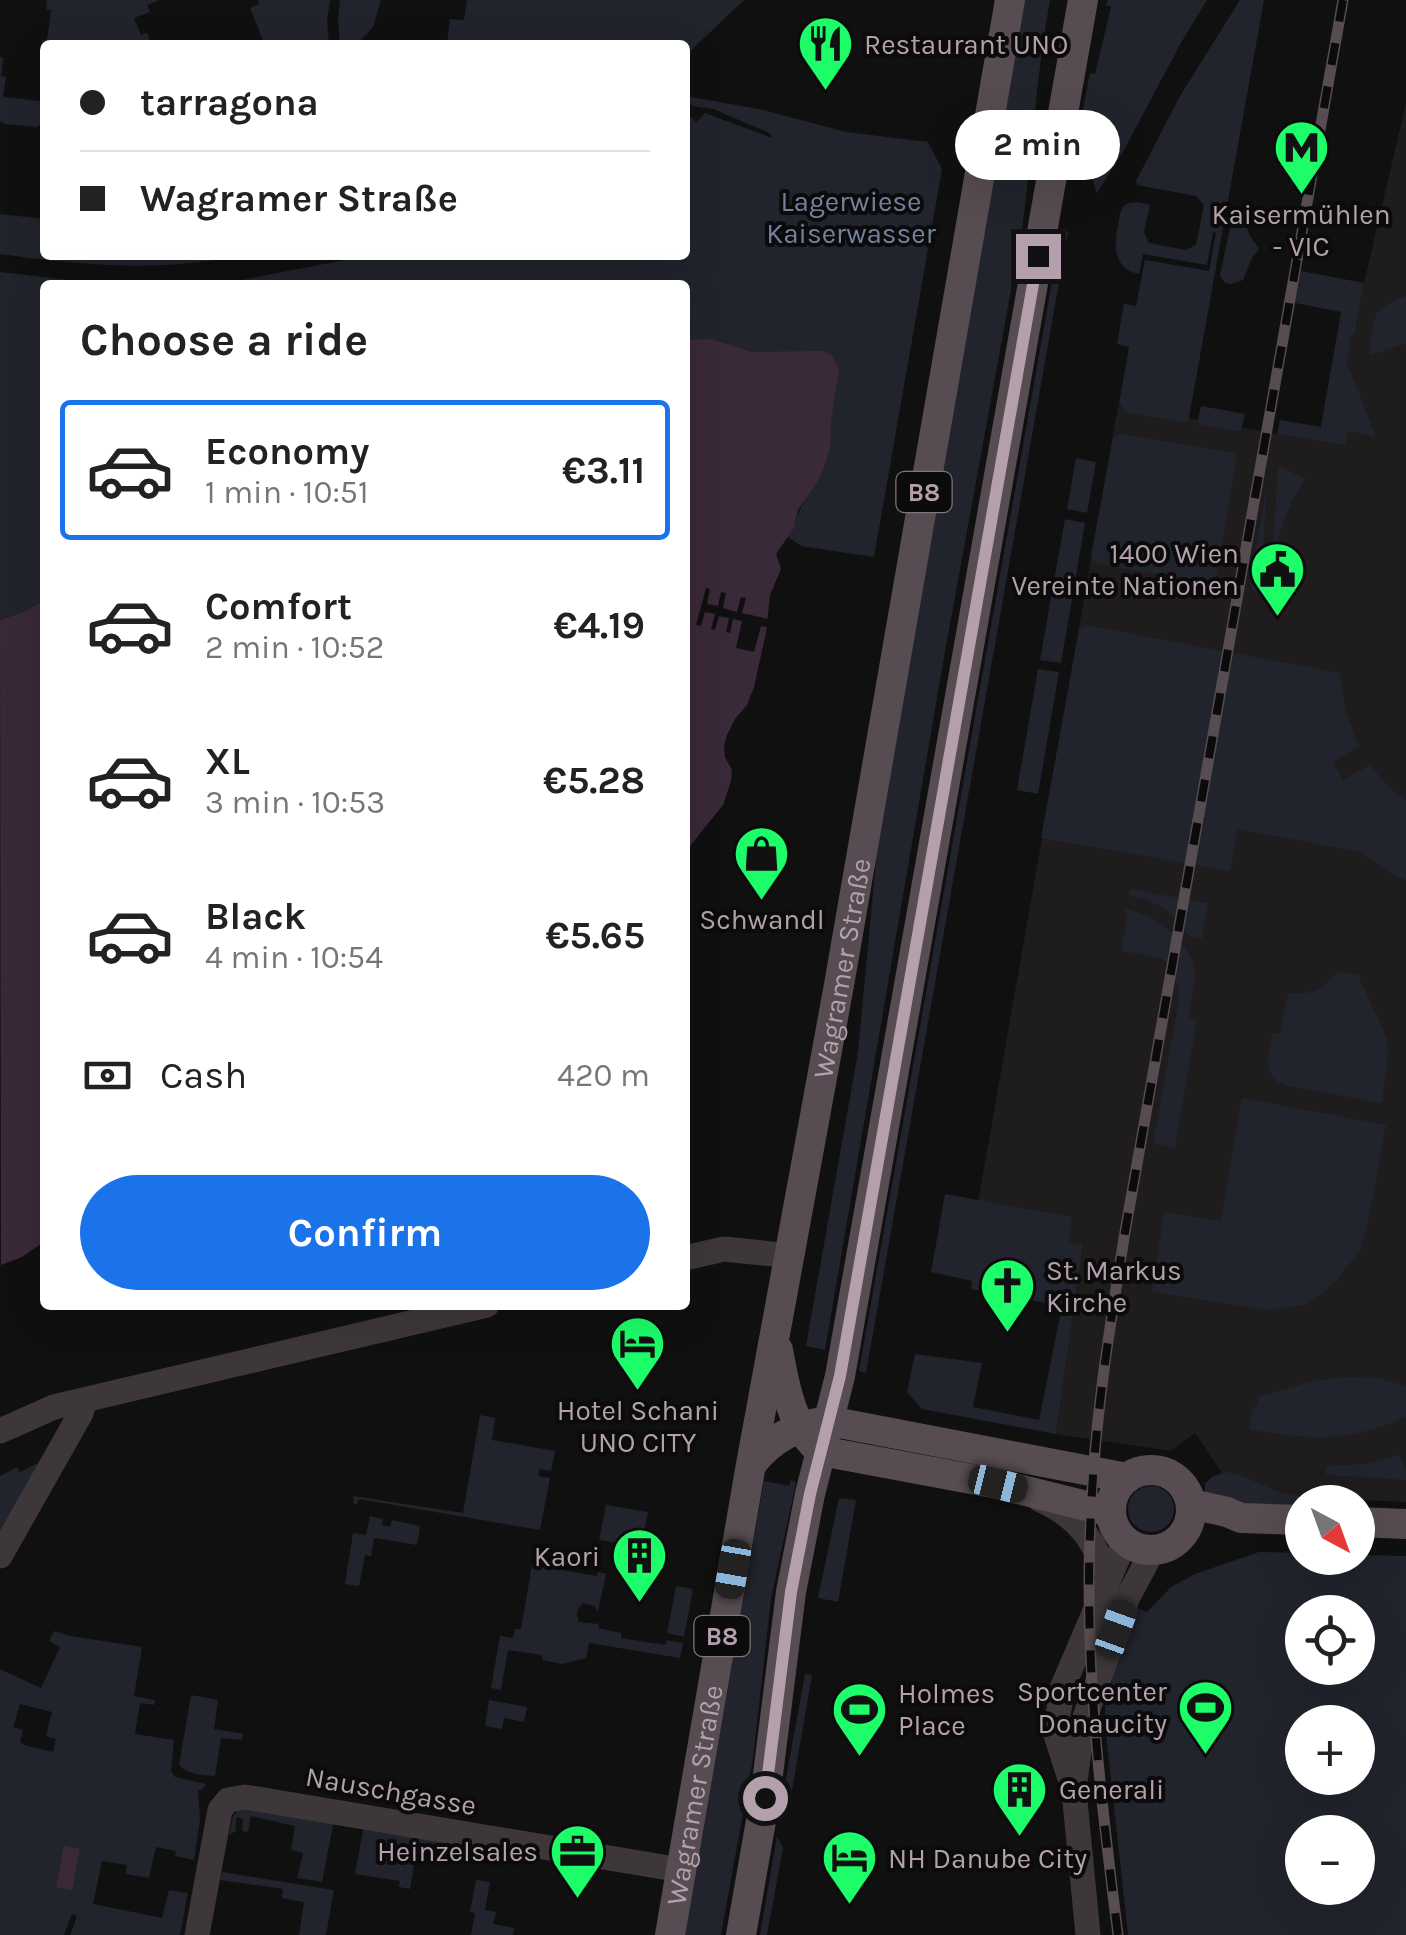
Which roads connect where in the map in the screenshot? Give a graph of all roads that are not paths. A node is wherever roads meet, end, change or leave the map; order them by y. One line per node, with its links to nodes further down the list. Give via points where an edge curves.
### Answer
1 (1010, 0): 3 (main road, Wagramer Straße / B8)
2 (1082, 0): 8 (main road, B8, via 843,1356)
3 (792, 1256): 4 (street, via 724,1248); 6 (main road, Wagramer Straße / B8)
4 (690, 1257)
5 (466, 1310): 7 (street)
6 (776, 1337): 8 (main road, via 788,1391); 11 (main road, Wagramer Straße / B8)
7 (86, 1400): 9 (street); 20 (street)
8 (814, 1424): 10 (main road, via 808,1441); 11 (main road, via 774,1440); 12 (main road, via 918,1436)
9 (0, 1431)
10 (821, 1451): 13 (main road); 26 (main road, B8, via 791,1592)
11 (751, 1465): 23 (main road, Wagramer Straße / B8)
12 (1127, 1478): 14 (main road); 15 (main road, via 1165,1472 1182,1483)
13 (998, 1484): 14 (main road); 21 (street, via 1057,1507 1096,1547)
14 (1111, 1512): 19 (main road, via 1113,1523)
15 (1189, 1517): 16 (main road, via 1227,1512); 19 (main road, via 1166,1548)
16 (1285, 1519)
17 (1375, 1523): 18 (main road)
18 (1406, 1524)
19 (1139, 1546): 21 (street); 22 (street, via 1128,1598 1082,1723)
20 (0, 1556)
21 (1109, 1579): 22 (street, via 1062,1686 1055,1732)
22 (1074, 1791): 27 (street)
23 (682, 1870): 24 (street, Nauschgasse, via 244,1797 220,1810); 25 (main road, Wagramer Straße / B8)
24 (197, 1935)
25 (670, 1935)
26 (740, 1935)
27 (1088, 1935)

